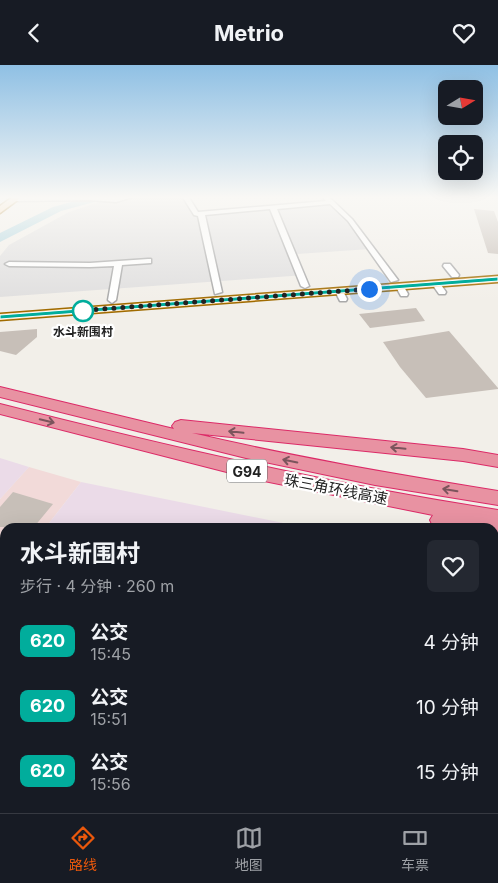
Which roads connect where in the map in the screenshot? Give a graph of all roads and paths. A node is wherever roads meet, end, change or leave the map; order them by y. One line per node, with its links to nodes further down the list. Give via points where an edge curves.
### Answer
1 (205, 231): 13 (street)
2 (282, 231): 11 (street)
3 (358, 231): 12 (street)
4 (148, 261): 6 (street)
5 (9, 264): 6 (street)
6 (118, 264): 14 (street)
7 (447, 266): 9 (street)
8 (498, 272): 9 (main road)
9 (455, 275): 12 (main road)
10 (498, 279): 12 (main road, via 439,288)
11 (305, 286): 12 (main road); 13 (main road)
12 (399, 287): 16 (main road, via 341,295)
13 (218, 292): 14 (main road)
14 (112, 300): 15 (main road)
15 (0, 309)
16 (0, 317)
17 (0, 392): 19 (highway, 珠三角环线高速 / G94)
18 (0, 409): 20 (highway, 珠三角环线高速 / G94, one-way to 20)
19 (94, 414): 21 (highway, one-way to 19); 22 (highway, 珠三角环线高速 / G94, one-way to 19, via 366,477 246,452)
20 (180, 455): 23 (highway, 珠三角环线高速 / G94, via 292,481); 24 (highway, via 300,490)
21 (498, 461)
22 (498, 498)
23 (498, 518)
24 (459, 523)

